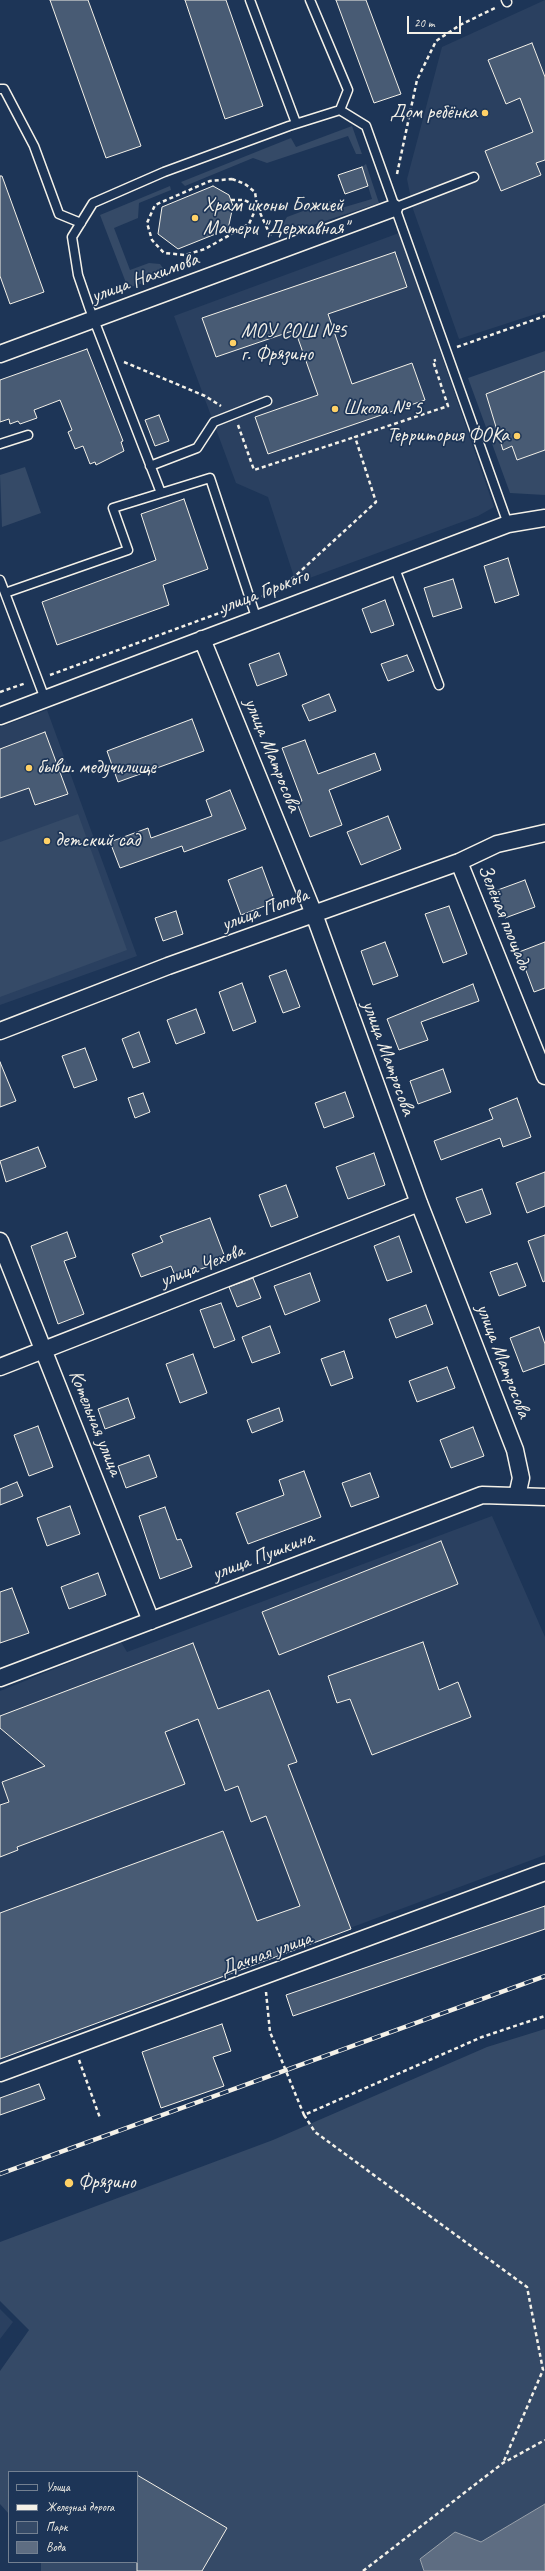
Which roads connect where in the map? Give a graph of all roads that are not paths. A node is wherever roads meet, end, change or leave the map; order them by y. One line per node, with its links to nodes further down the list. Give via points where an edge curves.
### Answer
1 (250, 0): 5 (lane)
2 (310, 0): 4 (lane, via 348,90)
3 (0, 89): 8 (lane, via 4,89 34,146 59,214)
4 (340, 110): 5 (lane); 7 (lane, via 366,126)
5 (296, 123): 8 (lane, via 164,172 93,203)
6 (474, 177): 7 (lane)
7 (394, 208): 9 (street, улица Нахимова); 17 (lane, via 444,354)
8 (81, 223): 9 (lane, via 72,237 78,275)
9 (93, 320): 10 (street, улица Нахимова); 14 (lane)
10 (0, 354)
11 (267, 401): 14 (lane, via 214,422 196,448)
12 (28, 435): 13 (lane)
13 (0, 444)
14 (150, 466): 15 (lane)
15 (160, 493): 20 (lane, via 113,508 128,550); 21 (lane, via 210,478)
16 (545, 518): 17 (street, улица Горького)
17 (508, 524): 18 (street, улица Горького)
18 (394, 566): 21 (street, улица Горького); 23 (lane)
19 (0, 580): 20 (lane)
20 (5, 593): 24 (lane)
21 (256, 617): 22 (street, улица Горького)
22 (202, 639): 24 (street, улица Горького); 28 (street, улица Матросова)
23 (439, 685)
24 (45, 699): 25 (street, улица Горького)
25 (0, 716)
26 (545, 833): 27 (street, улица Попова, via 497,844)
27 (459, 862): 28 (street, улица Попова); 30 (street, Зелёная площадь)
28 (314, 914): 29 (street, улица Попова, via 168,966); 31 (street, улица Матросова)
29 (0, 1031)
30 (545, 1076)
31 (419, 1204): 33 (street, улица Чехова); 35 (street, улица Матросова, via 515,1450 521,1478)
32 (0, 1241): 33 (street, Котельная улица)
33 (43, 1351): 34 (street, улица Чехова); 37 (street, Котельная улица)
34 (0, 1367)
35 (517, 1496): 36 (street, улица Пушкина); 37 (street, улица Пушкина, via 482,1495)
36 (545, 1497)
37 (151, 1621): 38 (street, улица Пушкина)
38 (0, 1678)
39 (545, 1872): 40 (street, Дачная улица)
40 (0, 2073)

